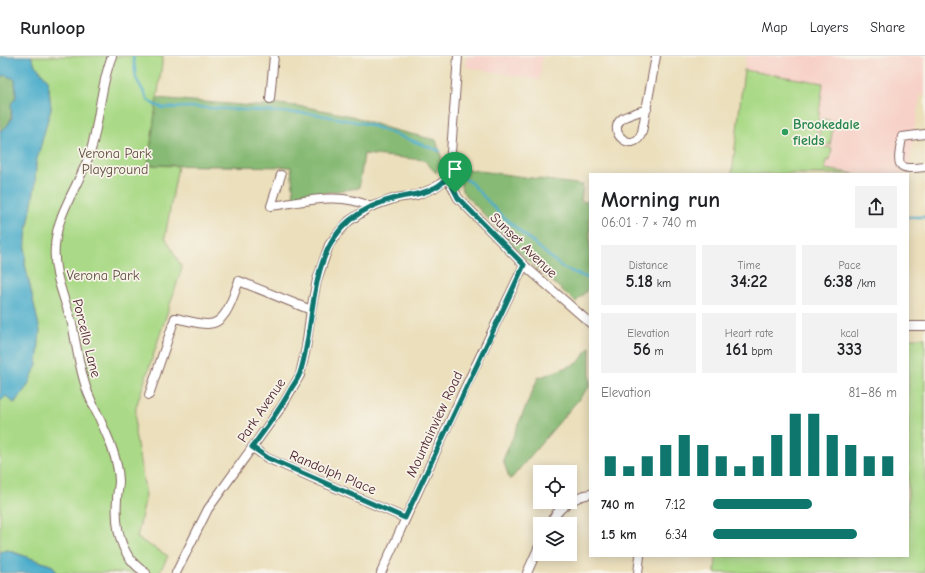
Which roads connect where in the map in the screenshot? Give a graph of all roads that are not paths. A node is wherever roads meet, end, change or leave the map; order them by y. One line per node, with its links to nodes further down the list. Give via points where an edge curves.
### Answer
1 (112, 56): 24 (street, Porcello Lane, via 91,151 58,225 55,264 74,328 87,390 115,458 119,482 116,517 122,548 135,565)
2 (274, 56): 5 (street)
3 (458, 56): 10 (street)
4 (656, 56): 6 (street)
5 (270, 99)
6 (647, 109)
7 (925, 134): 8 (street, via 902,137 899,161 907,169)
8 (925, 168)
9 (281, 175): 11 (street, via 271,206 330,198 363,202)
10 (447, 179): 11 (street, Park Avenue, via 417,195 396,198); 12 (street, Sunset Avenue, via 458,198)
11 (370, 207): 13 (street, Park Avenue, via 349,221 329,245 317,280)
12 (524, 265): 14 (street, Sunset Avenue); 21 (street, Mountainview Road)
13 (311, 310): 17 (street, via 238,281 222,318 208,324 175,318); 18 (street, Park Avenue, via 300,374 282,406)
14 (589, 322)
15 (909, 326): 16 (street)
16 (925, 326)
17 (149, 395)
18 (252, 447): 21 (street, Randolph Place, via 268,458); 25 (street, Park Avenue, via 208,509)
19 (589, 494): 20 (street, via 566,505)
20 (554, 517)
21 (405, 518): 26 (street, Mountainview Road)
22 (640, 557): 28 (street)
23 (533, 560): 27 (street)
24 (146, 573)
25 (176, 573)
26 (381, 573)
27 (527, 573)
28 (638, 573)

